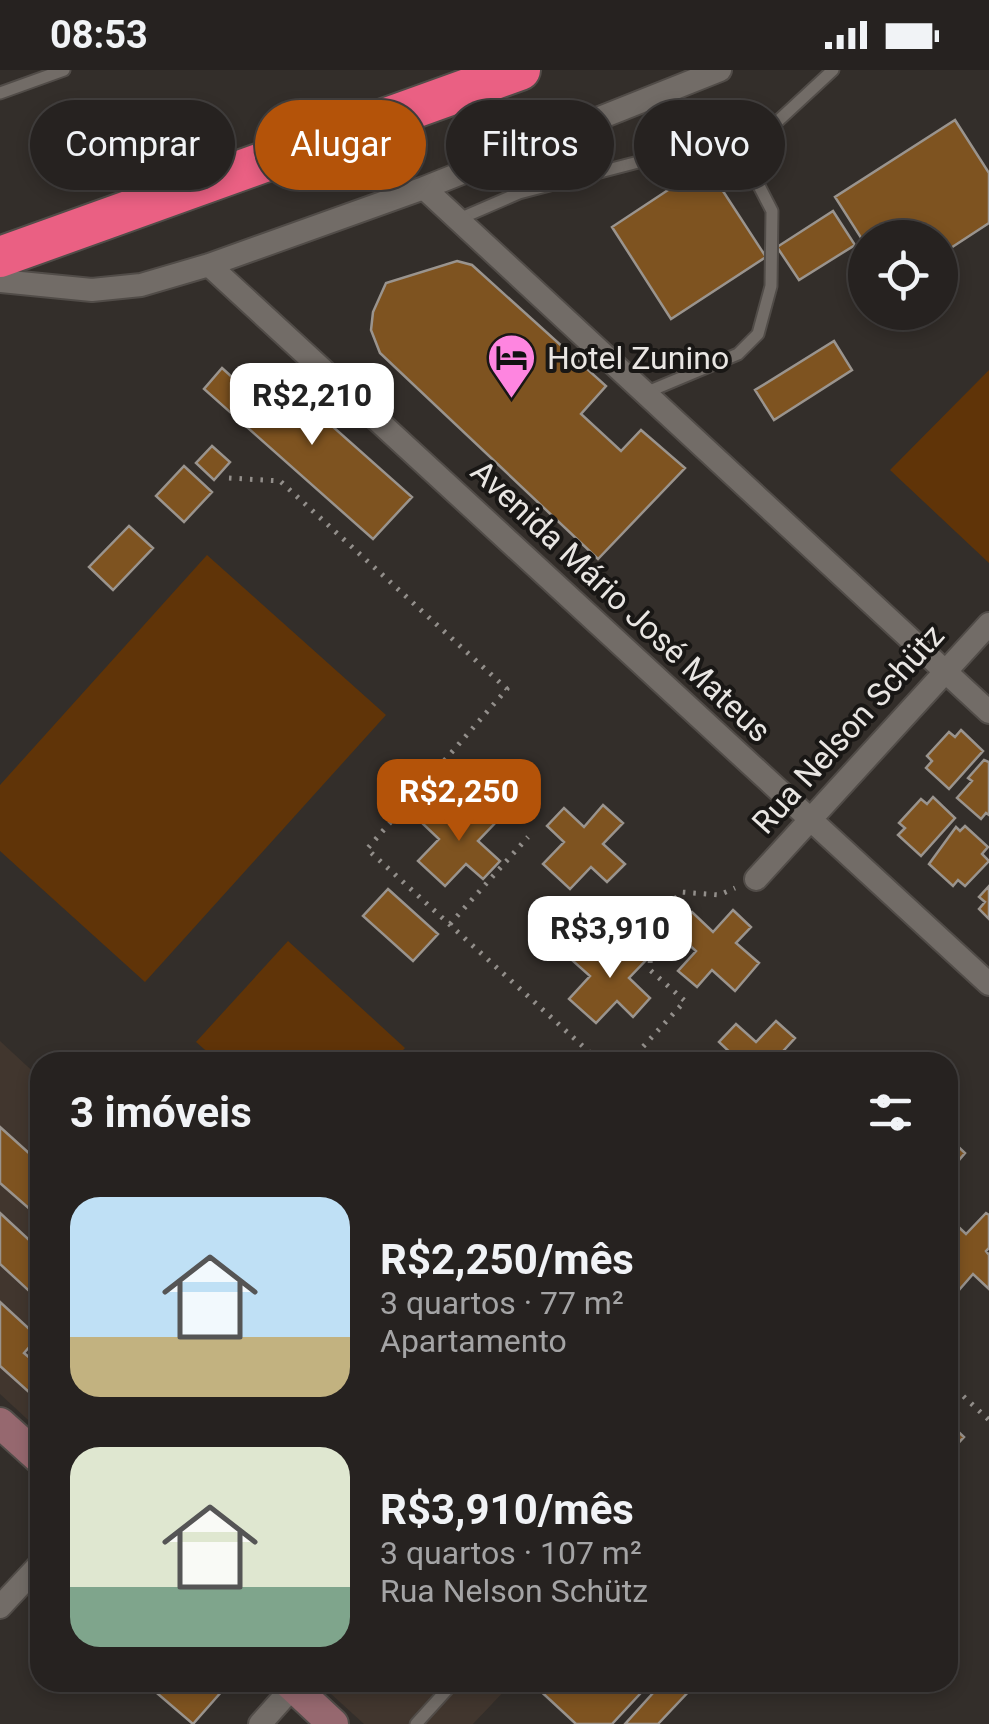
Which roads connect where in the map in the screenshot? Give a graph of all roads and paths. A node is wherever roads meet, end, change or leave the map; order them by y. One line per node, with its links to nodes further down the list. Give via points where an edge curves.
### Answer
1 (64, 70): 5 (lane)
2 (520, 70): 15 (highway)
3 (720, 70): 6 (street)
4 (833, 70): 7 (lane)
5 (0, 93)
6 (614, 113)
7 (785, 115)
8 (634, 163): 13 (lane)
9 (418, 190): 16 (street)
10 (426, 190): 14 (street)
11 (516, 190): 13 (lane)
12 (761, 190): 18 (lane, via 772,210 771,286 758,334 738,354)
13 (519, 193): 14 (lane)
14 (457, 219): 18 (street)
15 (0, 257)
16 (209, 265): 17 (street, via 141,285 92,290); 23 (street, Avenida Mário José Mateus)
17 (0, 280)
18 (645, 394): 21 (street)
19 (229, 478): 26 (path, via 280,481 507,689 368,849)
20 (989, 624): 21 (street, Rua Nelson Schütz)
21 (945, 672): 22 (street); 23 (street, Rua Nelson Schütz)
22 (989, 712)
23 (810, 820): 25 (street, Rua Nelson Schütz); 27 (street, Avenida Mário José Mateus)
24 (528, 837): 26 (path)
25 (756, 878): 29 (path, via 719,895 682,892 651,927 650,970 685,1001)
26 (450, 924): 28 (path)
27 (989, 984)
28 (589, 1052)
29 (639, 1052)
30 (958, 1391): 31 (path)
31 (989, 1420)
32 (0, 1423): 33 (main road)
33 (30, 1449)
34 (30, 1573): 35 (street)
35 (2, 1600)
36 (285, 1692): 39 (street)
37 (299, 1692): 40 (main road)
38 (445, 1692): 41 (lane)
39 (260, 1724)
40 (333, 1724)
41 (416, 1724)

